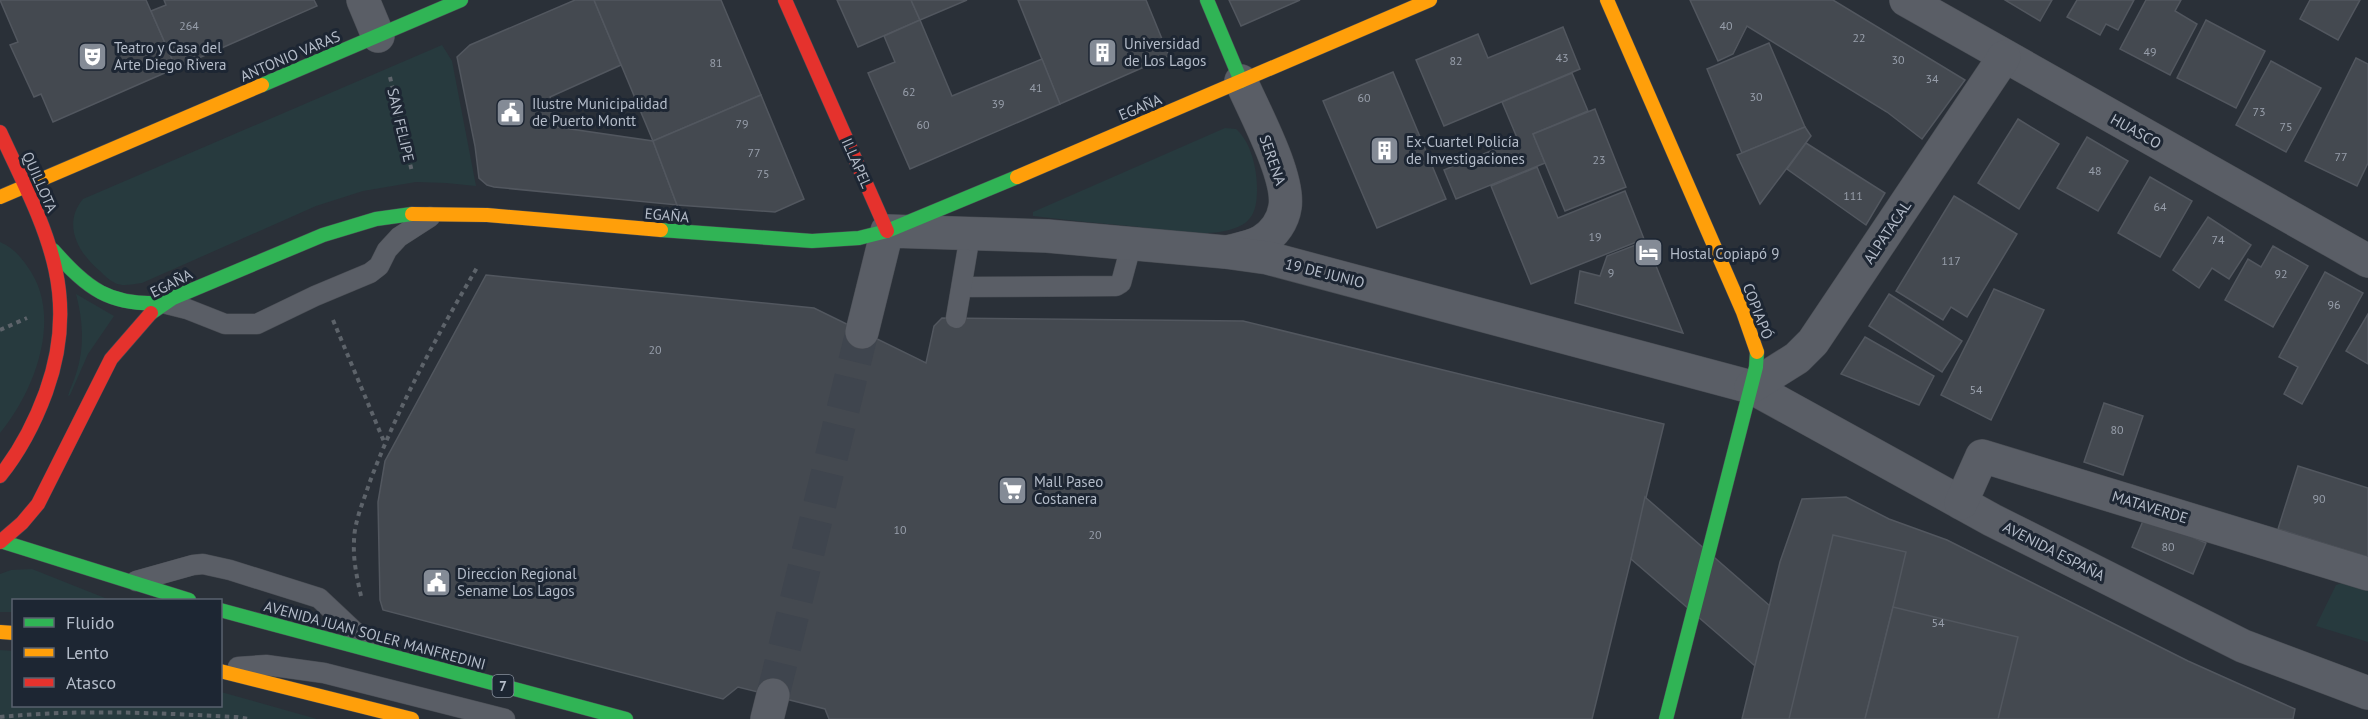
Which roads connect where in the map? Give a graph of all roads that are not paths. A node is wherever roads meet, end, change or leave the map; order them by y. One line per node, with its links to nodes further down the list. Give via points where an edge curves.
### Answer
1 (363, 0): 8 (street)
2 (461, 0): 8 (main road, ANTONIO VARAS)
3 (785, 0): 15 (main road, ILLAPEL)
4 (1207, 0): 10 (main road, SERENA)
5 (1430, 0): 10 (main road, EGAÑA)
6 (1607, 0): 25 (main road, COPIAPÓ, via 1751,332 1757,353)
7 (1906, 0): 9 (street, HUASCO)
8 (378, 36): 12 (main road, ANTONIO VARAS)
9 (2004, 57): 20 (street, HUASCO); 25 (street, ALPATACAL, via 1813,342 1797,358)
10 (1241, 81): 15 (main road, EGAÑA); 19 (street, SERENA, via 1278,167 1286,206 1282,220 1263,241)
11 (0, 132): 12 (main road, QUILLOTA)
12 (25, 187): 13 (main road, ANTONIO VARAS); 18 (main road, QUILLOTA)
13 (0, 197)
14 (438, 213): 15 (main road, EGAÑA, via 812,241 859,238); 22 (main road, EGAÑA, via 401,215 349,226); 22 (lane, via 399,237 370,273 257,324 225,324)
15 (887, 231): 16 (street, 19 DE JUNIO); 24 (street)
16 (970, 234): 17 (street, 19 DE JUNIO); 21 (lane)
17 (1132, 242): 19 (street, 19 DE JUNIO); 21 (lane, via 1121,283 1116,286)
18 (50, 246): 22 (main road, via 75,277 96,292 131,303); 26 (main road, via 62,302 60,351 45,398 25,441)
19 (1225, 252): 25 (street, 19 DE JUNIO, via 1314,269)
20 (2368, 261)
21 (963, 286): 23 (lane)
22 (162, 303): 28 (main road, EGAÑA, via 111,359 38,504)
23 (956, 318)
24 (862, 332)
25 (1751, 387): 27 (street, AVENIDA ESPAÑA); 40 (main road, COPIAPÓ)
26 (0, 476)
27 (1961, 503): 29 (street, MATAVERDE, via 1982,456); 36 (street, AVENIDA ESPAÑA, via 2243,645)
28 (0, 542): 30 (main road)
29 (2368, 574)
30 (127, 582): 31 (main road); 33 (lane, via 193,565 230,570 319,598)
31 (186, 599)
32 (222, 611): 33 (main road, AVENIDA JUAN SOLER MANFREDINI / 7)
33 (381, 654): 39 (main road, AVENIDA JUAN SOLER MANFREDINI / 7)
34 (222, 669): 38 (lane, via 266,665 324,673)
35 (222, 670): 37 (main road)
36 (2368, 693)
37 (412, 719)
38 (505, 719)
39 (626, 719)
40 (1666, 719)

